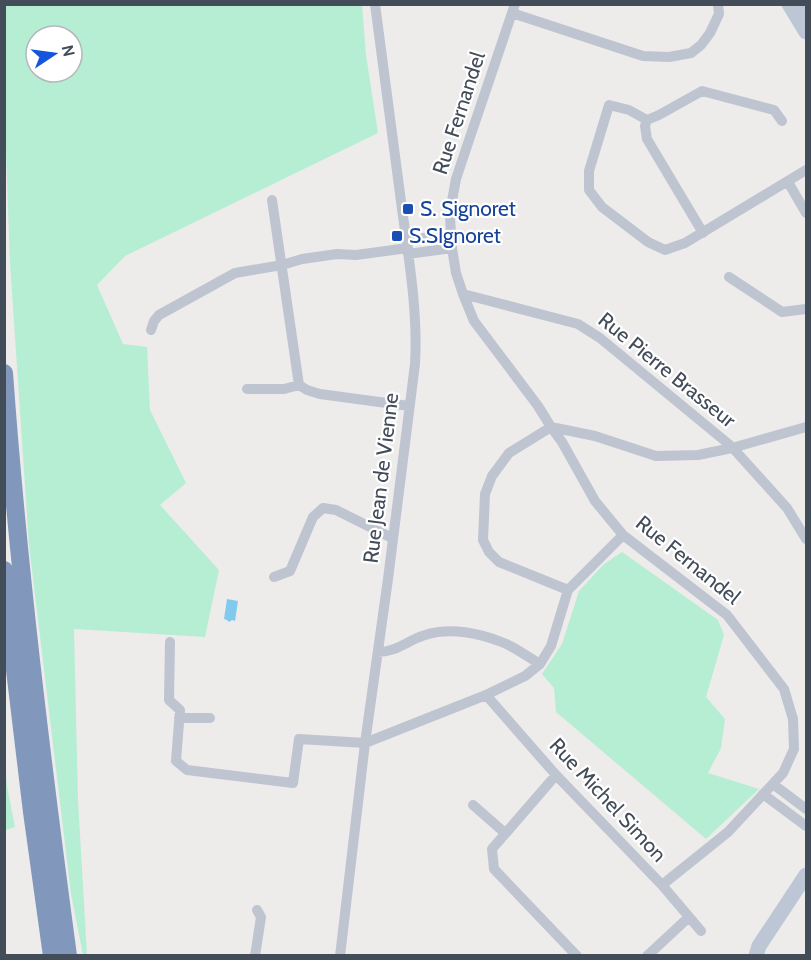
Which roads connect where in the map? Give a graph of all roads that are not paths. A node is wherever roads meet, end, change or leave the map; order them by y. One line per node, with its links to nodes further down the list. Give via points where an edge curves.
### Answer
1 (375, 4): 16 (street, Rue Jean de Vienne)
2 (718, 4): 5 (street, via 714,24 701,45 691,53 669,57 643,56)
3 (789, 4): 7 (main road)
4 (803, 4): 6 (main road)
5 (513, 9): 15 (street, Rue Fernandel, via 456,179)
6 (807, 11)
7 (807, 32)
8 (647, 120): 9 (street, via 702,91 774,110); 14 (street, via 647,139); 14 (street, via 609,105 588,171 589,190 602,207 664,250)
9 (782, 121)
10 (807, 170): 11 (street)
11 (788, 182): 13 (street); 14 (street)
12 (272, 200): 18 (street)
13 (807, 213)
14 (703, 232)
15 (451, 235): 16 (street); 17 (street, Rue Fernandel)
16 (407, 247): 17 (street); 18 (street, via 302,259); 26 (street, Rue Jean de Vienne, via 416,339)
17 (452, 248): 20 (street, Rue Fernandel)
18 (282, 265): 22 (street, via 235,273 159,315); 24 (street)
19 (729, 277): 21 (street, via 782,312)
20 (463, 294): 28 (street, Rue Fernandel, via 474,321); 29 (street, Rue Pierre Brasseur, via 578,324)
21 (807, 309)
22 (151, 330)
23 (4, 373): 56 (highway, via 26,618)
24 (299, 385): 25 (street); 26 (street, via 320,394)
25 (247, 389)
26 (409, 406): 31 (street, Rue Jean de Vienne)
27 (807, 426): 29 (street)
28 (551, 427): 29 (street, via 595,436 656,456 698,455); 30 (street, Rue Fernandel, via 595,501); 35 (street, via 509,453 492,476 485,494 483,540 499,562)
29 (732, 448): 32 (street, Rue Pierre Brasseur, via 787,508)
30 (623, 536): 35 (street); 44 (street, Rue Fernandel, via 727,615 784,689 793,719 794,749)
31 (392, 538): 34 (street, via 336,510 322,508 313,517 290,572); 37 (street, Rue Jean de Vienne)
32 (807, 539)
33 (4, 570): 55 (highway)
34 (274, 577)
35 (568, 590): 38 (street)
36 (170, 642): 40 (street, via 169,700 180,710)
37 (378, 652): 38 (street, via 388,652 426,634 475,633 505,643); 42 (street, Rue Jean de Vienne)
38 (540, 664): 39 (street)
39 (486, 695): 42 (street); 43 (street, Rue Michel Simon)
40 (179, 718): 41 (street); 42 (street, via 176,761 188,770 293,783 299,739)
41 (210, 718)
42 (365, 743): 58 (street, Rue Jean de Vienne)
43 (556, 775): 49 (street); 51 (street, Rue Michel Simon)
44 (773, 784): 45 (street, Rue Fernandel); 47 (street)
45 (763, 794): 48 (street); 51 (street, Rue Fernandel, via 728,832)
46 (473, 805): 49 (street)
47 (807, 809)
48 (807, 826)
49 (505, 833): 59 (street, via 492,849 494,869)
50 (807, 875): 61 (main road)
51 (662, 885): 53 (street, Rue Michel Simon)
52 (257, 910): 57 (street, via 261,917)
53 (689, 917): 54 (street, Rue Michel Simon); 60 (street)
54 (701, 931)
55 (52, 956)
56 (68, 956)
57 (255, 956)
58 (340, 956)
59 (577, 956)
60 (647, 956)
61 (756, 956)

